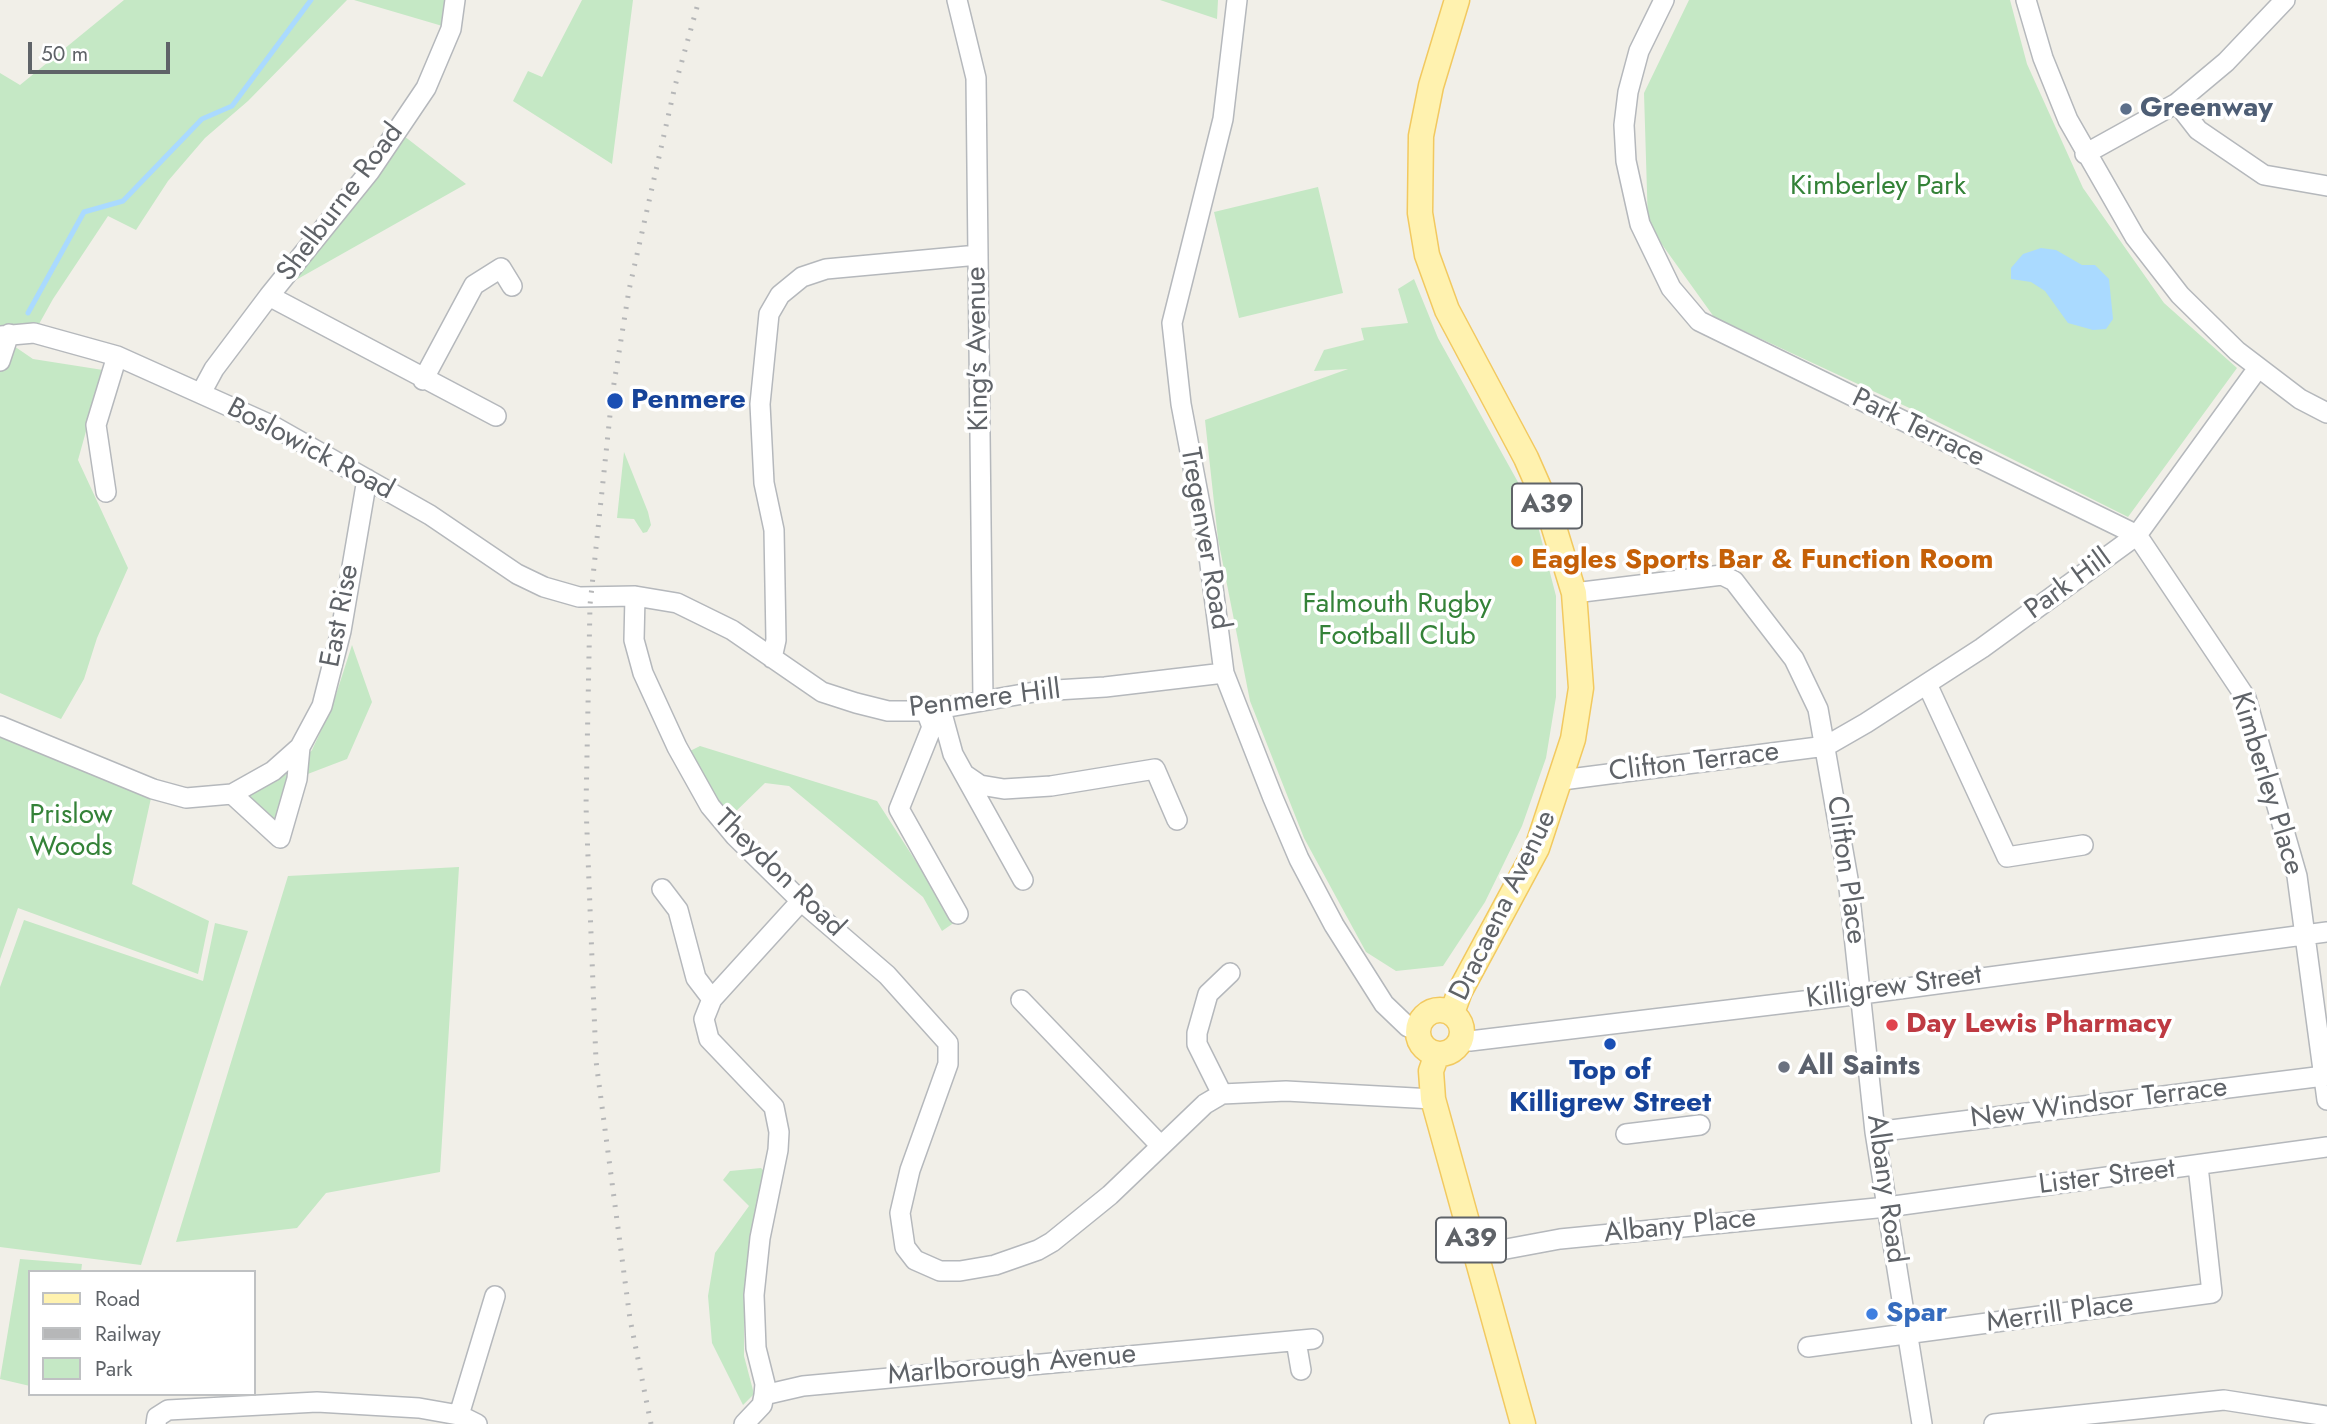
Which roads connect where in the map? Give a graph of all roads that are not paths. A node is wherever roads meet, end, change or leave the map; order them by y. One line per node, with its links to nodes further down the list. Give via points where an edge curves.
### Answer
1 (455, 0): 13 (street, Shelburne Road, via 451,29 426,88 370,171)
2 (957, 0): 11 (street, King's Avenue, via 976,78)
3 (1237, 0): 29 (street, Tregenver Road, via 1223,119 1172,323)
4 (1457, 0): 25 (main road, Dracaena Avenue / A39, via 1421,136 1420,213 1427,255 1447,310 1548,508)
5 (1664, 0): 24 (street, Park Terrace, via 1639,51 1628,92 1626,161 1649,246 1671,288 1699,321)
6 (2026, 0): 9 (street, via 2043,58)
7 (2285, 0): 8 (street, via 2226,62)
8 (2177, 103): 9 (street); 10 (street, via 2198,130 2264,175)
9 (2085, 154): 17 (street, via 2135,237 2180,295)
10 (2327, 186)
11 (978, 255): 28 (street, via 826,269 802,277 780,295 769,314 760,404 764,483 774,530 776,640); 31 (street, King's Avenue)
12 (512, 286): 18 (street, via 501,268 474,285)
13 (269, 296): 18 (street); 19 (street, Shelburne Road)
14 (5, 335): 15 (street, Boslowick Road, via 34,333); 16 (street)
15 (117, 356): 19 (street, Boslowick Road); 23 (street, via 96,425)
16 (0, 361)
17 (2258, 368): 20 (street); 24 (street, Park Hill)
18 (423, 380): 21 (street)
19 (201, 393): 22 (street, Boslowick Road, via 273,426)
20 (2327, 413)
21 (496, 416)
22 (367, 479): 27 (street, Boslowick Road, via 517,574 559,593); 35 (street, East Rise, via 341,631 322,706)
23 (106, 492)
24 (2137, 535): 30 (street, Park Hill); 46 (street, Kimberley Place, via 2246,698 2297,876)
25 (1574, 593): 34 (street, Clifton Place, via 1686,577 1722,575 1734,581 1794,659 1818,709); 37 (main road, Dracaena Avenue / A39, via 1581,688)
26 (635, 596): 27 (street, Penmere Hill); 28 (street, Penmere Hill, via 691,608); 43 (street, Theydon Road, via 634,640 643,673 677,747 710,806 734,836)
27 (606, 598)
28 (772, 658): 32 (street, Penmere Hill, via 822,692 888,711)
29 (1224, 673): 31 (street, Penmere Hill); 52 (street, Tregenver Road, via 1294,847 1334,925 1384,1004 1408,1027)
30 (1927, 684): 34 (street, Park Hill); 40 (street, via 2007,857)
31 (983, 700): 32 (street, Penmere Hill)
32 (933, 710): 36 (street); 44 (street, via 932,727 900,809)
33 (0, 726): 38 (street, East Rise, via 153,789 186,798)
34 (1826, 746): 37 (street, Clifton Terrace); 48 (street, Clifton Place)
35 (300, 747): 38 (street, East Rise, via 273,771); 38 (street, East Rise, via 297,779 280,838)
36 (964, 774): 39 (street, via 981,785 1004,789 1155,769); 41 (street)
37 (1562, 780): 51 (main road, Dracaena Avenue / A39, via 1537,848)
38 (232, 794)
39 (1177, 820)
40 (2082, 845)
41 (1023, 880)
42 (662, 889): 49 (street, via 678,910 696,978)
43 (801, 901): 49 (street); 62 (street, Theydon Road, via 887,975 948,1043 948,1064 910,1170 900,1213 905,1247 915,1260 940,1271 960,1271 1038,1250 1110,1195)
44 (958, 914)
45 (2327, 932): 46 (street, Killigrew Street)
46 (2304, 936): 48 (street, Killigrew Street); 55 (street, Kimberley Place)
47 (1230, 974): 56 (street, via 1208,994 1196,1032 1197,1044)
48 (1862, 994): 53 (street, Killigrew Street); 60 (street, Albany Road)
49 (712, 999): 71 (street, via 704,1019 709,1039 771,1100 779,1132 754,1295)
50 (1021, 1000): 62 (street)
51 (1452, 1013): 52 (main road, via 1435,1010 1421,1021); 53 (main road, via 1461,1025)
52 (1418, 1030): 54 (main road, via 1423,1046)
53 (1461, 1040): 54 (main road, via 1452,1051)
54 (1437, 1054): 57 (main road, A39, via 1431,1071)
55 (2324, 1067): 58 (street, Kimberley Place); 60 (street, New Windsor Terrace)
56 (1222, 1094): 57 (street, via 1286,1091); 62 (street)
57 (1433, 1099): 66 (main road, A39)
58 (2327, 1100)
59 (1700, 1125): 61 (street)
60 (1875, 1132): 65 (street, Albany Road)
61 (1626, 1133)
62 (1160, 1145)
63 (2327, 1147): 64 (street, Lister Street)
64 (2198, 1166): 65 (street, Lister Street); 68 (street, Merrill Place, via 2212,1293)
65 (1887, 1207): 66 (street, Albany Place, via 1560,1239); 68 (street, Albany Road)
66 (1475, 1255): 76 (main road, A39)
67 (495, 1296): 73 (street)
68 (1907, 1335): 69 (street, Merrill Place); 77 (street, Albany Road)
69 (1808, 1347)
70 (1301, 1370): 71 (street, Marlborough Avenue, via 1305,1340 803,1386)
71 (764, 1395): 75 (street, via 762,1405)
72 (2327, 1416): 78 (street, via 2224,1400)
73 (468, 1419): 74 (street, via 419,1408 317,1402 168,1410)
74 (157, 1420)
75 (744, 1424)
76 (1523, 1424)
77 (1922, 1424)
78 (1994, 1424)

